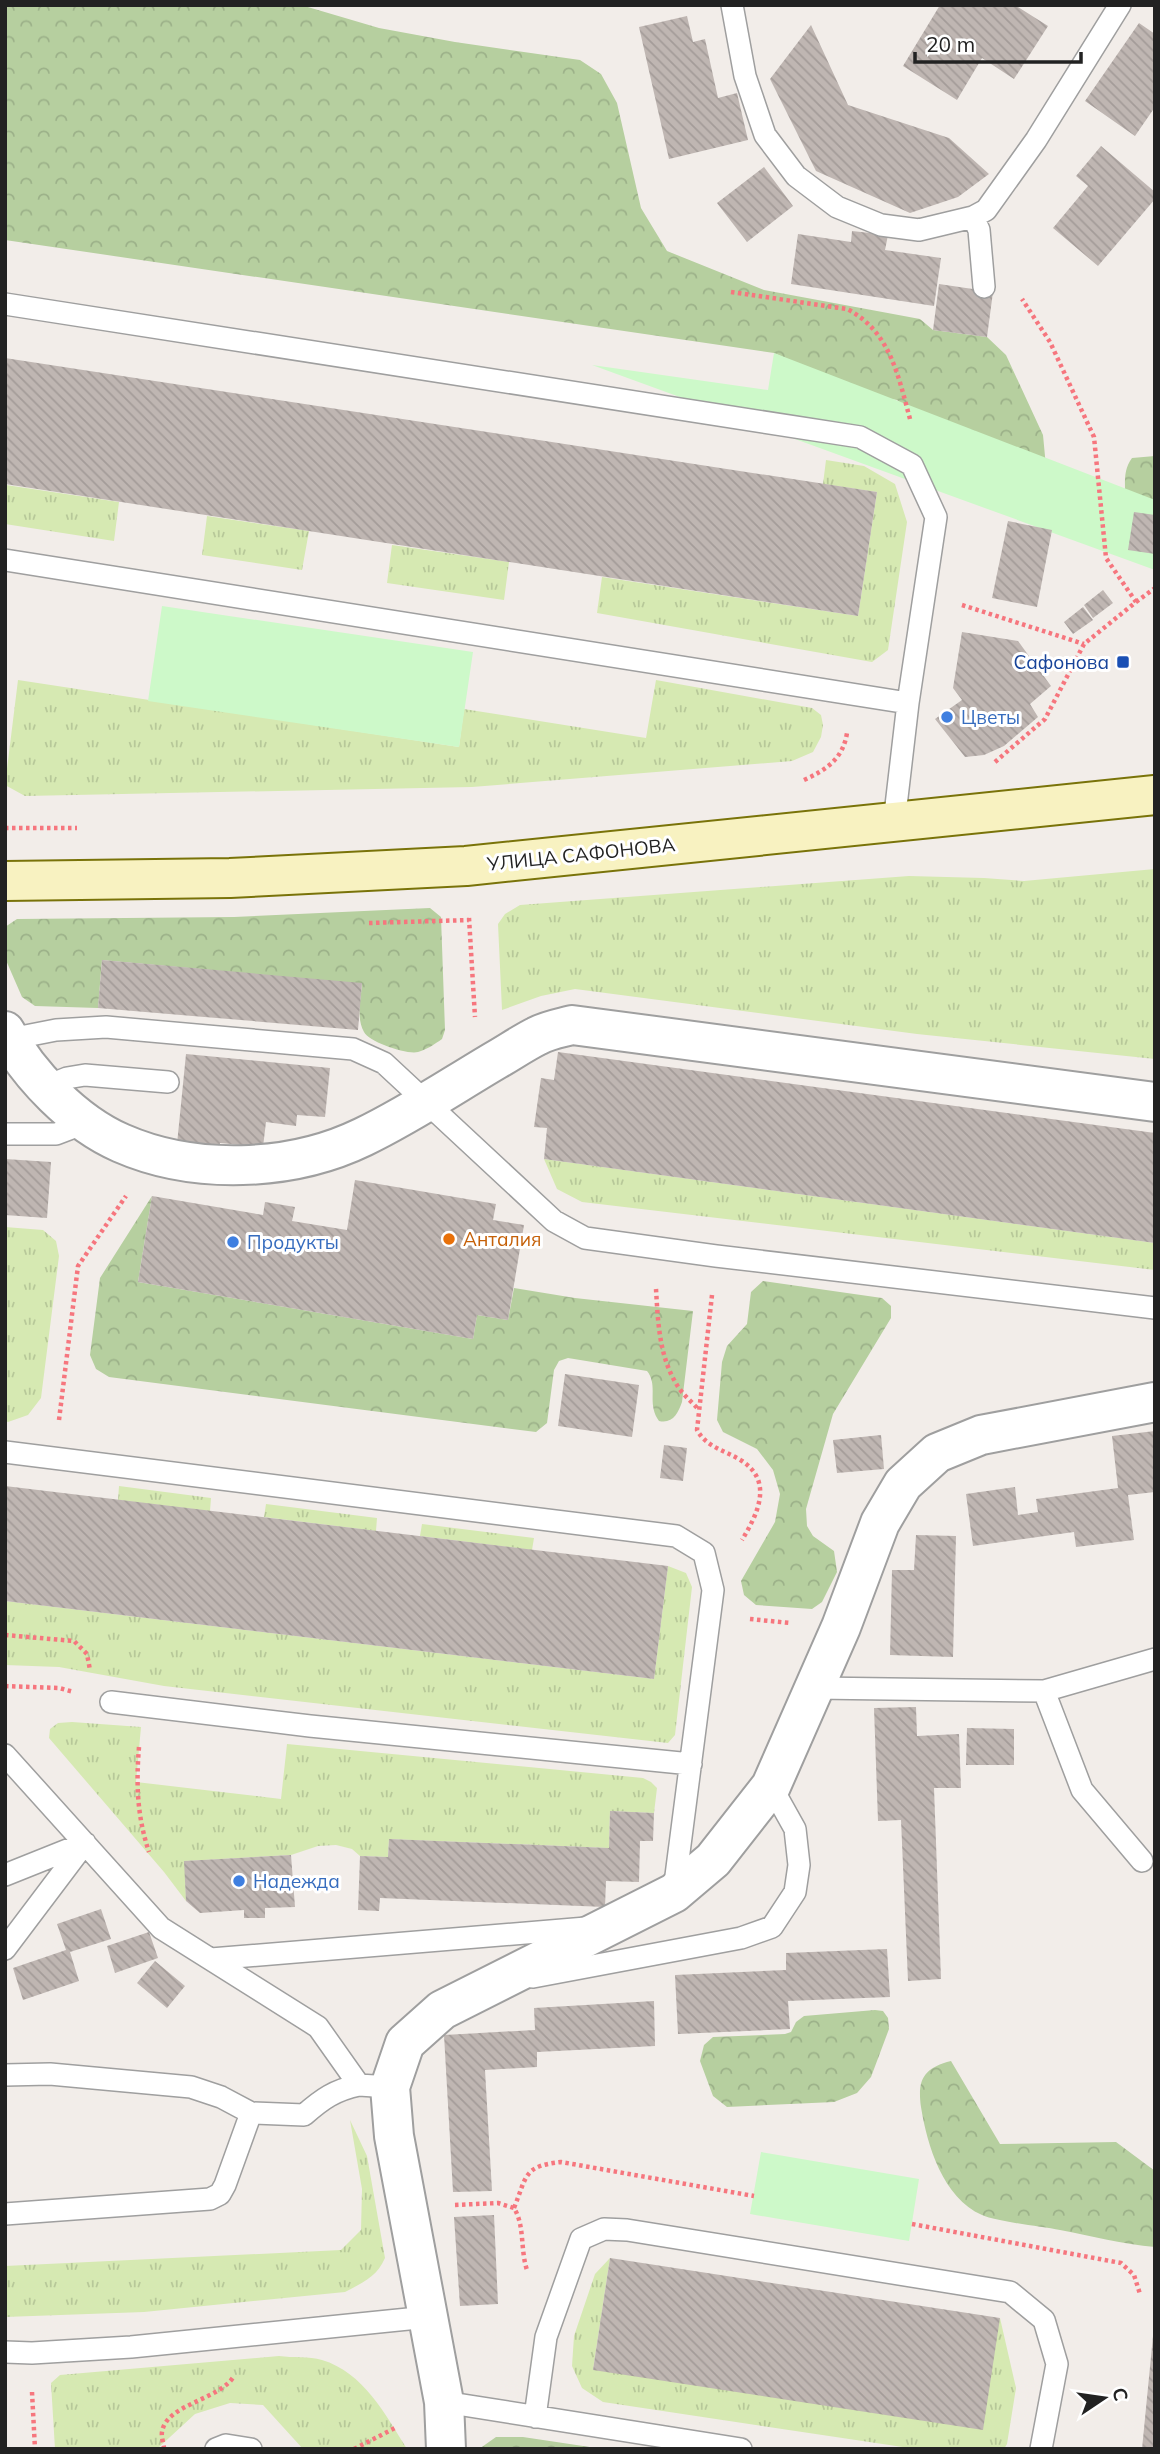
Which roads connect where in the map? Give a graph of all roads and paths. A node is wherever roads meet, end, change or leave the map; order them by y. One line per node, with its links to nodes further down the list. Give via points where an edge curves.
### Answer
1 (732, 5): 3 (lane, via 745,76 765,135 796,176 837,206 881,225 919,230)
2 (1120, 5): 3 (lane, via 1036,140 986,210)
3 (973, 218): 4 (lane, via 979,230)
4 (984, 287)
5 (731, 292): 8 (path, via 847,309 862,317 886,345 900,382 910,420)
6 (1021, 297): 11 (path, via 1050,342 1094,438 1106,558)
7 (5, 304): 8 (lane, via 860,437)
8 (912, 465): 15 (lane, via 936,517)
9 (5, 561): 14 (lane)
10 (1155, 588): 11 (path)
11 (1136, 602): 13 (path)
12 (970, 608): 13 (path)
13 (1084, 644): 16 (path, via 1045,719 995,762)
14 (853, 695): 15 (lane); 17 (path, via 845,746 828,769)
15 (908, 703): 19 (lane)
16 (981, 763)
17 (799, 783)
18 (1155, 795): 19 (main road, УЛИЦА САФОНОВА)
19 (894, 822): 22 (main road, УЛИЦА САФОНОВА, via 466,866 230,878)
20 (5, 828): 21 (path)
21 (89, 828)
22 (5, 881)
23 (470, 920): 25 (path)
24 (7, 1037): 27 (street); 29 (lane, via 106,1027 354,1049 384,1063)
25 (479, 1071): 28 (street, via 538,1035 572,1025); 29 (street)
26 (168, 1082): 27 (lane, via 85,1075)
27 (46, 1087): 30 (street)
28 (1155, 1102)
29 (425, 1103): 30 (street, via 352,1141 308,1156 253,1165 154,1156); 33 (lane, via 570,1231 584,1238)
30 (85, 1123): 31 (lane, via 57,1134)
31 (5, 1134)
32 (128, 1193): 37 (path, via 78,1266)
33 (716, 1256): 35 (lane); 38 (path)
34 (656, 1289): 38 (path, via 667,1365 678,1387)
35 (1155, 1308)
36 (1155, 1402): 42 (street, via 981,1435 937,1453 903,1484 880,1523)
37 (61, 1403)
38 (699, 1411): 40 (path, via 697,1430 704,1442 744,1462 757,1478 762,1497 754,1520)
39 (5, 1452): 40 (lane, via 676,1536 704,1553)
40 (713, 1590): 41 (lane)
41 (711, 1616): 42 (path); 53 (lane)
42 (841, 1626): 48 (street)
43 (5, 1635): 45 (path, via 74,1641 87,1654)
44 (1155, 1659): 49 (lane)
45 (90, 1676)
46 (5, 1686): 47 (path)
47 (59, 1688)
48 (815, 1688): 49 (lane); 54 (street)
49 (1044, 1691): 57 (lane, via 1082,1790)
50 (111, 1702): 51 (lane)
51 (143, 1706): 53 (lane); 56 (path, via 136,1782 140,1824)
52 (5, 1755): 55 (lane)
53 (691, 1764): 59 (lane)
54 (771, 1786): 59 (street, via 713,1860); 63 (lane, via 795,1829 799,1865 795,1892 772,1927 741,1938)
55 (85, 1843): 58 (lane); 61 (lane); 62 (lane, via 161,1928)
56 (150, 1857)
57 (1142, 1861)
58 (5, 1875)
59 (674, 1893): 60 (street)
60 (605, 1927): 62 (lane); 63 (street)
61 (5, 1950)
62 (211, 1959): 65 (lane, via 318,2027)
63 (490, 1985): 65 (street, via 442,2010 405,2043)
64 (5, 2076): 66 (lane, via 50,2074 191,2087)
65 (375, 2086): 66 (lane, via 342,2088 304,2115); 68 (street, via 394,2136)
66 (251, 2113): 70 (lane, via 225,2185 211,2199)
67 (754, 2196): 69 (path, via 561,2162 541,2164 528,2172)
68 (408, 2208): 69 (path, via 498,2203); 74 (street)
69 (514, 2208): 72 (path, via 520,2219 528,2274 534,2281)
70 (5, 2214)
71 (912, 2224): 73 (path, via 1121,2263 1134,2275)
72 (562, 2291): 79 (lane, via 546,2337); 87 (lane, via 581,2239 604,2228 1010,2292 1044,2320 1057,2364)
73 (1140, 2294)
74 (428, 2317): 75 (lane); 78 (street)
75 (239, 2336): 76 (lane, via 131,2347); 82 (path, via 239,2365 232,2380 170,2416 162,2432)
76 (5, 2352)
77 (32, 2381): 81 (path)
78 (444, 2402): 79 (lane); 85 (street)
79 (535, 2417): 80 (lane)
80 (710, 2446): 86 (lane)
81 (35, 2449)
82 (164, 2449)
83 (216, 2449): 84 (lane, via 226,2445)
84 (251, 2449)
85 (446, 2449)
86 (741, 2449)
87 (1041, 2449)

